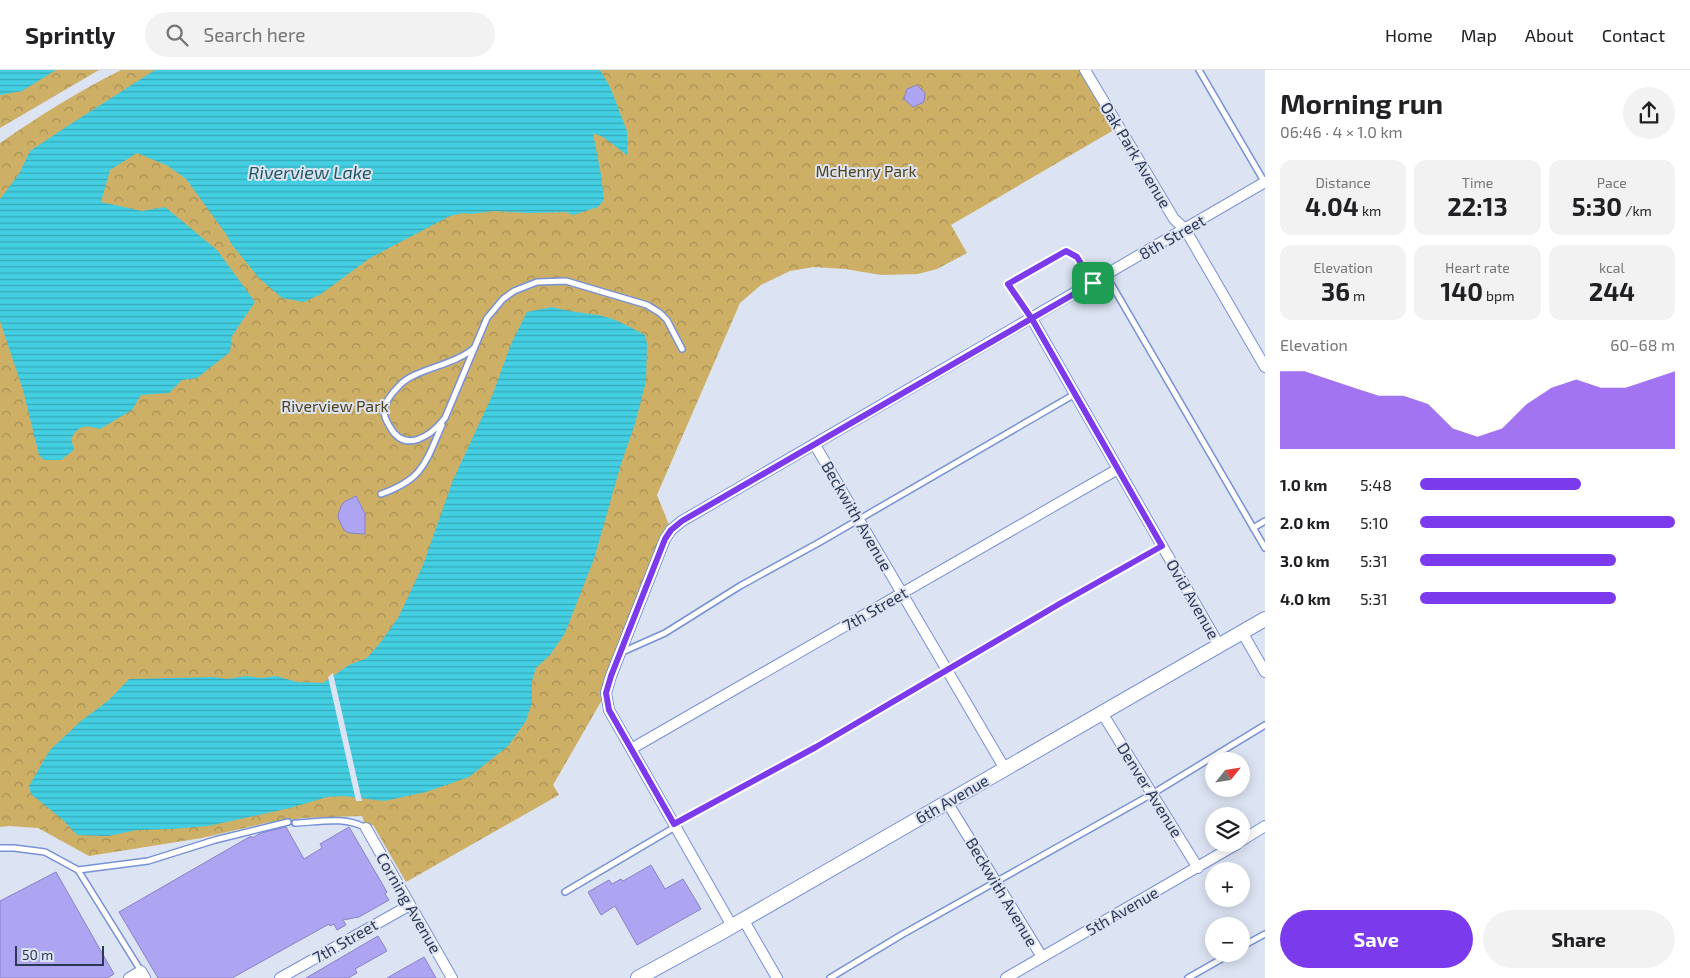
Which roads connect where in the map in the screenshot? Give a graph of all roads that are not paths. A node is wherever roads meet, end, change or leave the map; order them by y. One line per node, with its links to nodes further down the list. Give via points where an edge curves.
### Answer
1 (1085, 70): 4 (street, Oak Park Avenue, via 1174,219)
2 (1199, 70): 3 (lane)
3 (1265, 183): 4 (street, 8th Street)
4 (1185, 229): 5 (street, 8th Street); 10 (street, Oak Park Avenue)
5 (1106, 275): 6 (street, 8th Street); 18 (lane)
6 (1093, 283): 7 (street, 8th Street); 7 (lane, via 1077,257 1066,251 1008,284)
7 (1032, 319): 11 (street, Ovid Avenue); 13 (street, 8th Street)
8 (474, 348): 9 (lane, via 487,318 503,299 525,286 551,280 566,281 648,305 667,320); 12 (lane); 12 (lane, via 401,384 384,409 392,431 400,438 413,441 426,436)
9 (682, 349)
10 (1265, 367)
11 (1075, 394): 14 (street, Ovid Avenue); 16 (lane)
12 (445, 418): 15 (lane, via 418,473 409,481)
13 (815, 445): 16 (street, Beckwith Avenue); 25 (street, 8th Street, via 671,530)
14 (1118, 469): 19 (street, Ovid Avenue); 21 (street, 7th Street)
15 (381, 494)
16 (859, 520): 21 (street, Beckwith Avenue); 25 (lane, via 740,586 664,633)
17 (1265, 521): 18 (lane)
18 (1253, 528): 20 (lane)
19 (1162, 546): 24 (street, Ovid Avenue); 26 (lane)
20 (1265, 548)
21 (902, 593): 26 (street, Beckwith Avenue); 30 (street, 7th Street)
22 (1265, 619): 23 (main road, 6th Avenue)
23 (1242, 632): 24 (main road, 6th Avenue); 27 (street, Ovid Avenue)
24 (1219, 646): 28 (main road, 6th Avenue)
25 (620, 654): 30 (street, 8th Street, via 606,693 609,710)
26 (947, 670): 31 (street, Beckwith Avenue); 36 (lane)
27 (1265, 672)
28 (1102, 713): 31 (main road, 6th Avenue); 32 (street, Denver Avenue)
29 (1265, 725): 32 (lane)
30 (631, 749): 36 (street, 8th Street)
31 (1005, 769): 33 (main road, 6th Avenue)
32 (1152, 794): 42 (street, Denver Avenue); 44 (lane)
33 (947, 802): 44 (street, Beckwith Avenue); 47 (main road, 6th Avenue)
34 (288, 822): 43 (lane, via 148,861)
35 (295, 823): 38 (lane, via 347,820)
36 (675, 825): 45 (lane); 47 (street, 8th Street)
37 (1265, 826): 39 (street)
38 (366, 828): 46 (street, Corning Avenue)
39 (1250, 835)
40 (0, 848): 43 (lane, via 46,852)
41 (1224, 852): 42 (street, 5th Avenue)
42 (1198, 868): 50 (street, 5th Avenue)
43 (78, 870): 52 (lane)
44 (996, 882): 50 (street, Beckwith Avenue); 58 (lane)
45 (565, 892)
46 (410, 906): 55 (street, 7th Street); 56 (street, Corning Avenue)
47 (738, 923): 53 (main road, 6th Avenue); 57 (street, 8th Street)
48 (1265, 934): 49 (lane)
49 (1250, 942)
50 (1042, 957): 59 (street, 5th Avenue)
51 (1216, 962): 60 (lane)
52 (143, 975): 54 (street)
53 (645, 976)
54 (129, 978)
55 (280, 978)
56 (452, 978)
57 (777, 978)
58 (830, 978)
59 (1006, 978)
60 (1188, 978)

